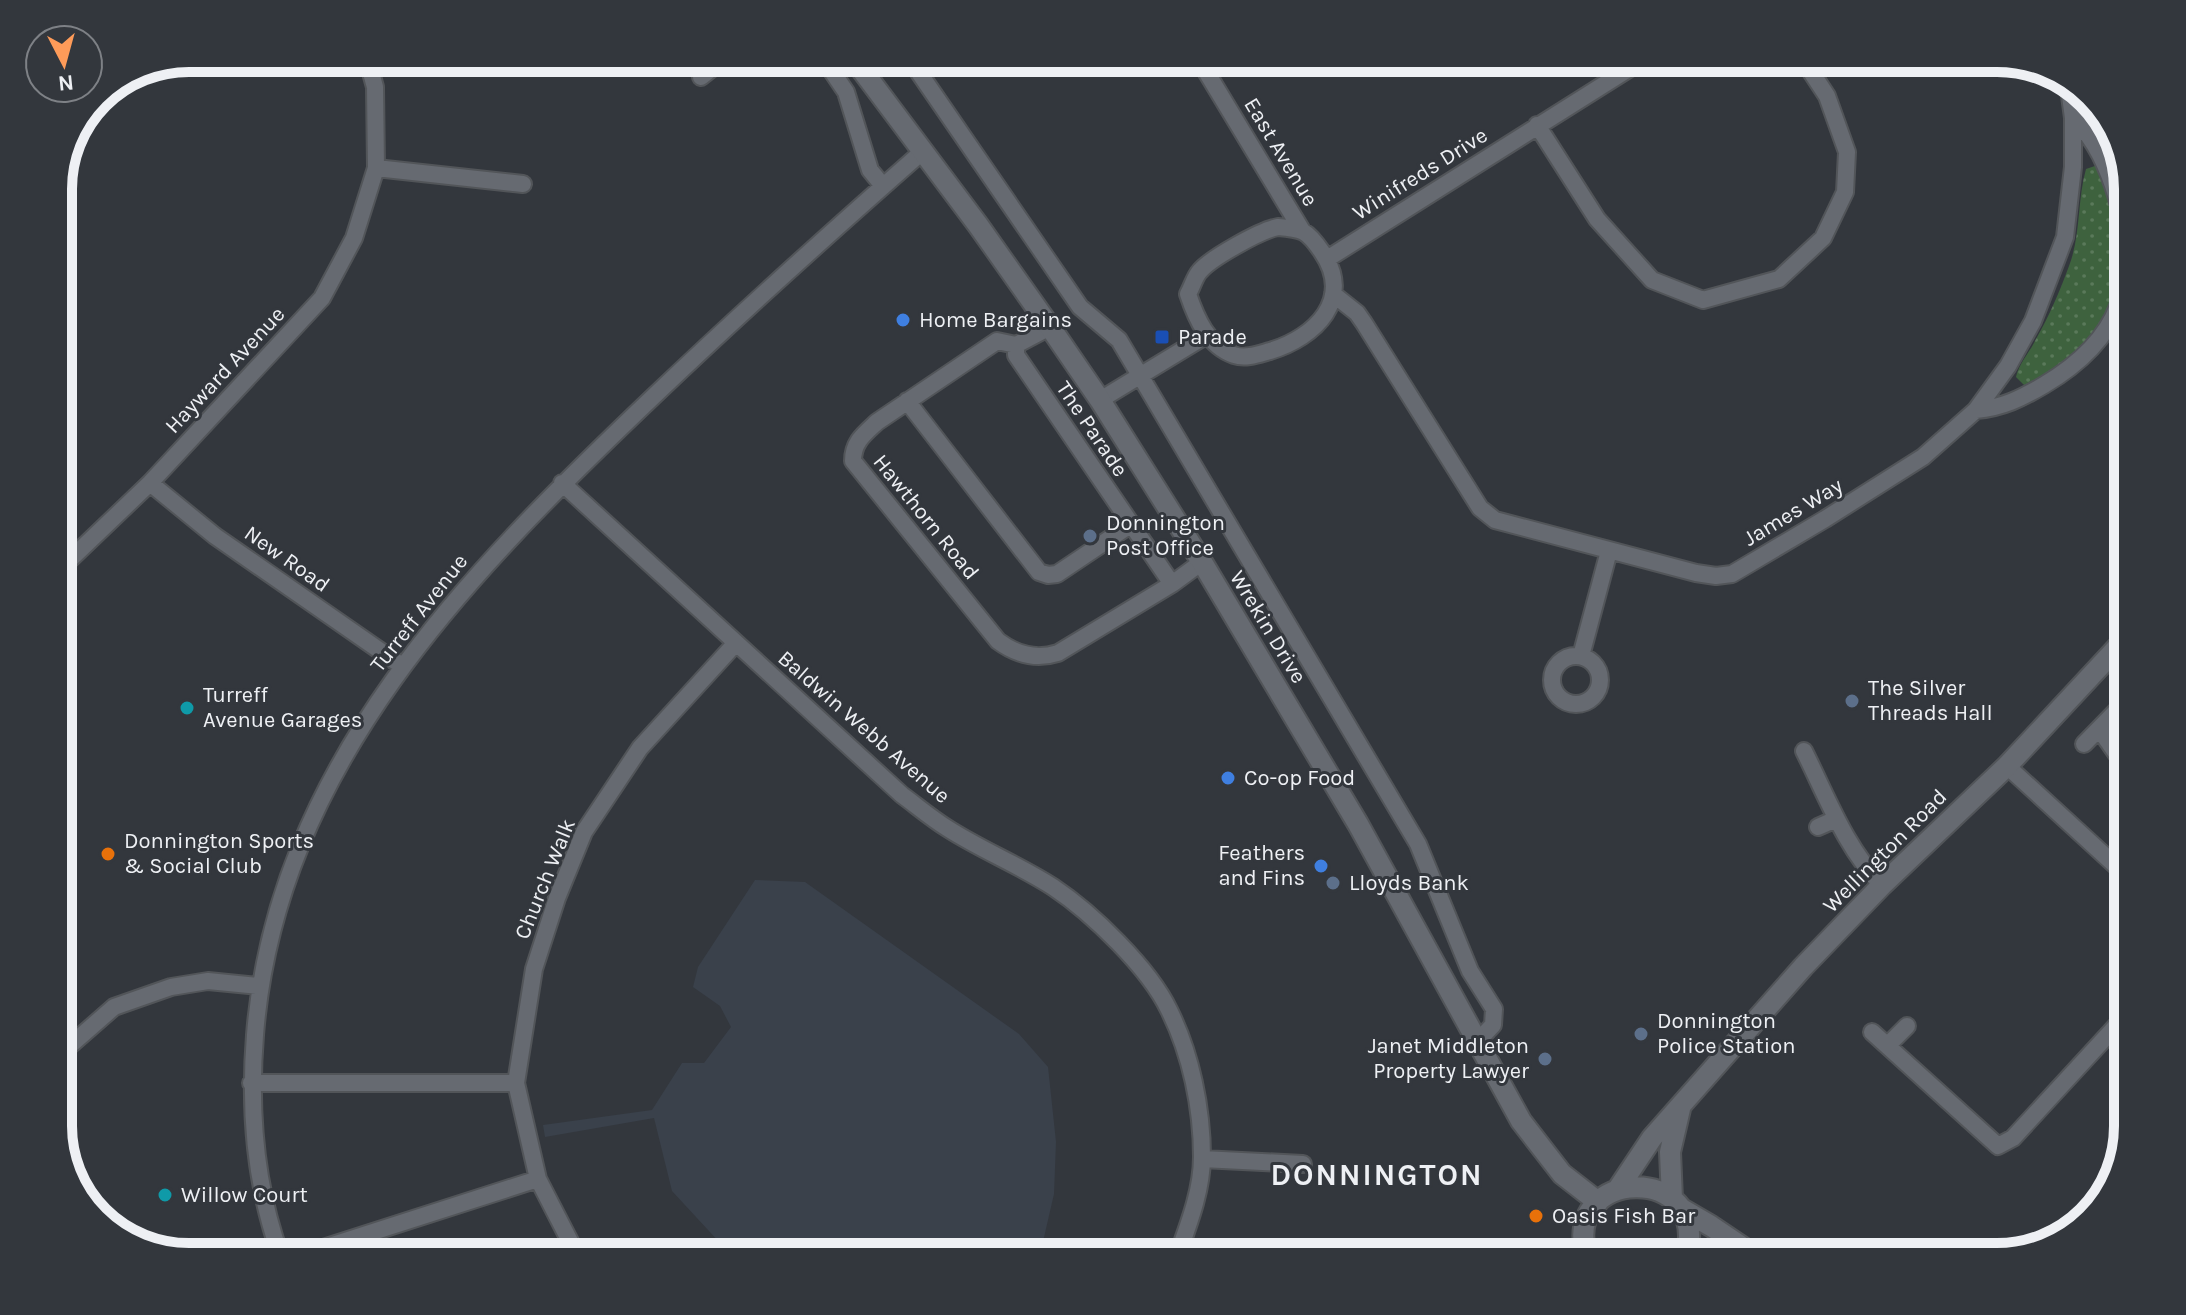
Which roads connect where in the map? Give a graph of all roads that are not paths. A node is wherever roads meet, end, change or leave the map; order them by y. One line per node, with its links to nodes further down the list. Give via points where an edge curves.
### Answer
1 (371, 72): 14 (street, Hayward Avenue)
2 (707, 72): 9 (street)
3 (832, 72): 16 (street, via 846,92 870,170)
4 (863, 72): 13 (street, Wrekin Drive)
5 (919, 72): 25 (street, Wrekin Drive, via 1080,307 1119,340)
6 (1206, 72): 18 (street, East Avenue)
7 (1623, 72): 12 (street, Winifreds Drive)
8 (1811, 72): 12 (street, via 1827,96 1847,152 1845,192 1823,238 1779,279 1703,300 1652,280 1597,219)
9 (701, 77)
10 (2070, 98): 11 (street, James Way)
11 (2073, 118): 17 (street, James Way, via 2089,133); 28 (street, James Way, via 2065,237 2033,321)
12 (1537, 125): 19 (street, Winifreds Drive)
13 (922, 152): 16 (street, Turreff Avenue); 22 (street, Wrekin Drive)
14 (376, 168): 15 (street); 29 (street, Hayward Avenue, via 354,238 322,298)
15 (523, 184)
16 (883, 186): 30 (street, Turreff Avenue)
17 (2114, 187)
18 (1301, 229): 19 (street); 23 (street, via 1269,229 1199,271 1188,294)
19 (1327, 259): 20 (street)
20 (1333, 294): 23 (street, via 1331,307 1314,328 1275,349 1249,357 1234,355); 32 (street, James Way, via 1364,323 1480,508 1515,527)
21 (2114, 315): 28 (street, James Way, via 2092,351 2058,376 1997,409)
22 (1050, 327): 24 (street, Hawthorn Road); 26 (street, Wrekin Drive)
23 (1207, 335): 25 (street)
24 (1016, 345): 27 (street, Hawthorn Road, via 997,341); 31 (street, The Parade, via 1016,355)
25 (1138, 376): 26 (street); 54 (street, Wrekin Drive, via 1418,844 1470,971 1494,1009 1493,1025)
26 (1100, 400): 34 (street, Wrekin Drive)
27 (907, 401): 31 (street, via 1039,572 1057,574); 35 (street, Hawthorn Road, via 860,438 853,461 998,641 1012,651 1046,657 1058,653)
28 (1976, 410): 32 (street, James Way, via 1923,457 1732,574 1696,573)
29 (150, 483): 33 (street, Hayward Avenue); 39 (street, New Road, via 215,536)
30 (562, 483): 36 (street, Baldwin Webb Avenue); 39 (street, Turreff Avenue, via 482,568)
31 (1130, 525): 35 (street, The Parade)
32 (1609, 551): 38 (street)
33 (72, 558)
34 (1202, 562): 35 (street); 54 (street, Wrekin Drive)
35 (1172, 584)
36 (735, 644): 58 (street, Church Walk, via 640,748 584,832 534,969); 60 (street, Baldwin Webb Avenue, via 902,795 946,827 1052,887 1133,957 1169,1008 1189,1060)
37 (2114, 651): 45 (street, Wellington Road)
38 (1581, 656)
39 (402, 666): 50 (street, Turreff Avenue, via 351,743 309,822 278,907)
40 (2114, 714): 41 (street)
41 (2100, 730): 42 (street); 43 (street)
42 (2084, 744)
43 (2114, 750)
44 (1804, 751): 46 (street)
45 (2007, 766): 48 (street); 49 (street, Wellington Road)
46 (1836, 819): 47 (street); 49 (street, via 1866,870)
47 (1818, 827)
48 (2114, 864)
49 (1882, 885): 59 (street, Wellington Road)
50 (259, 986): 55 (street, via 208,981 171,987 114,1007); 57 (street, Turreff Avenue)
51 (1907, 1026): 56 (street)
52 (2114, 1028): 56 (street, via 2013,1138 1998,1146)
53 (1872, 1032): 56 (street)
54 (1478, 1041): 64 (street, Wrekin Drive, via 1521,1121 1562,1174)
55 (72, 1044)
56 (1888, 1045)
57 (251, 1083): 58 (street); 66 (street, Turreff Avenue, via 258,1167)
58 (516, 1083): 62 (street, Church Walk)
59 (1680, 1106): 63 (street, Wellington Road); 65 (street, Wellington Road, via 1670,1152)
60 (1202, 1159): 61 (street); 69 (street, Baldwin Webb Avenue)
61 (1303, 1164)
62 (538, 1179): 67 (street); 68 (street, Church Walk)
63 (1618, 1189): 64 (street); 65 (street, via 1641,1185 1663,1192)
64 (1598, 1202): 70 (street, via 1585,1226)
65 (1676, 1204): 71 (street, Wellington Road, via 1689,1231); 72 (street)
66 (276, 1243)
67 (339, 1243)
68 (571, 1243)
69 (1182, 1243)
70 (1585, 1243)
71 (1688, 1243)
72 (1736, 1243)

